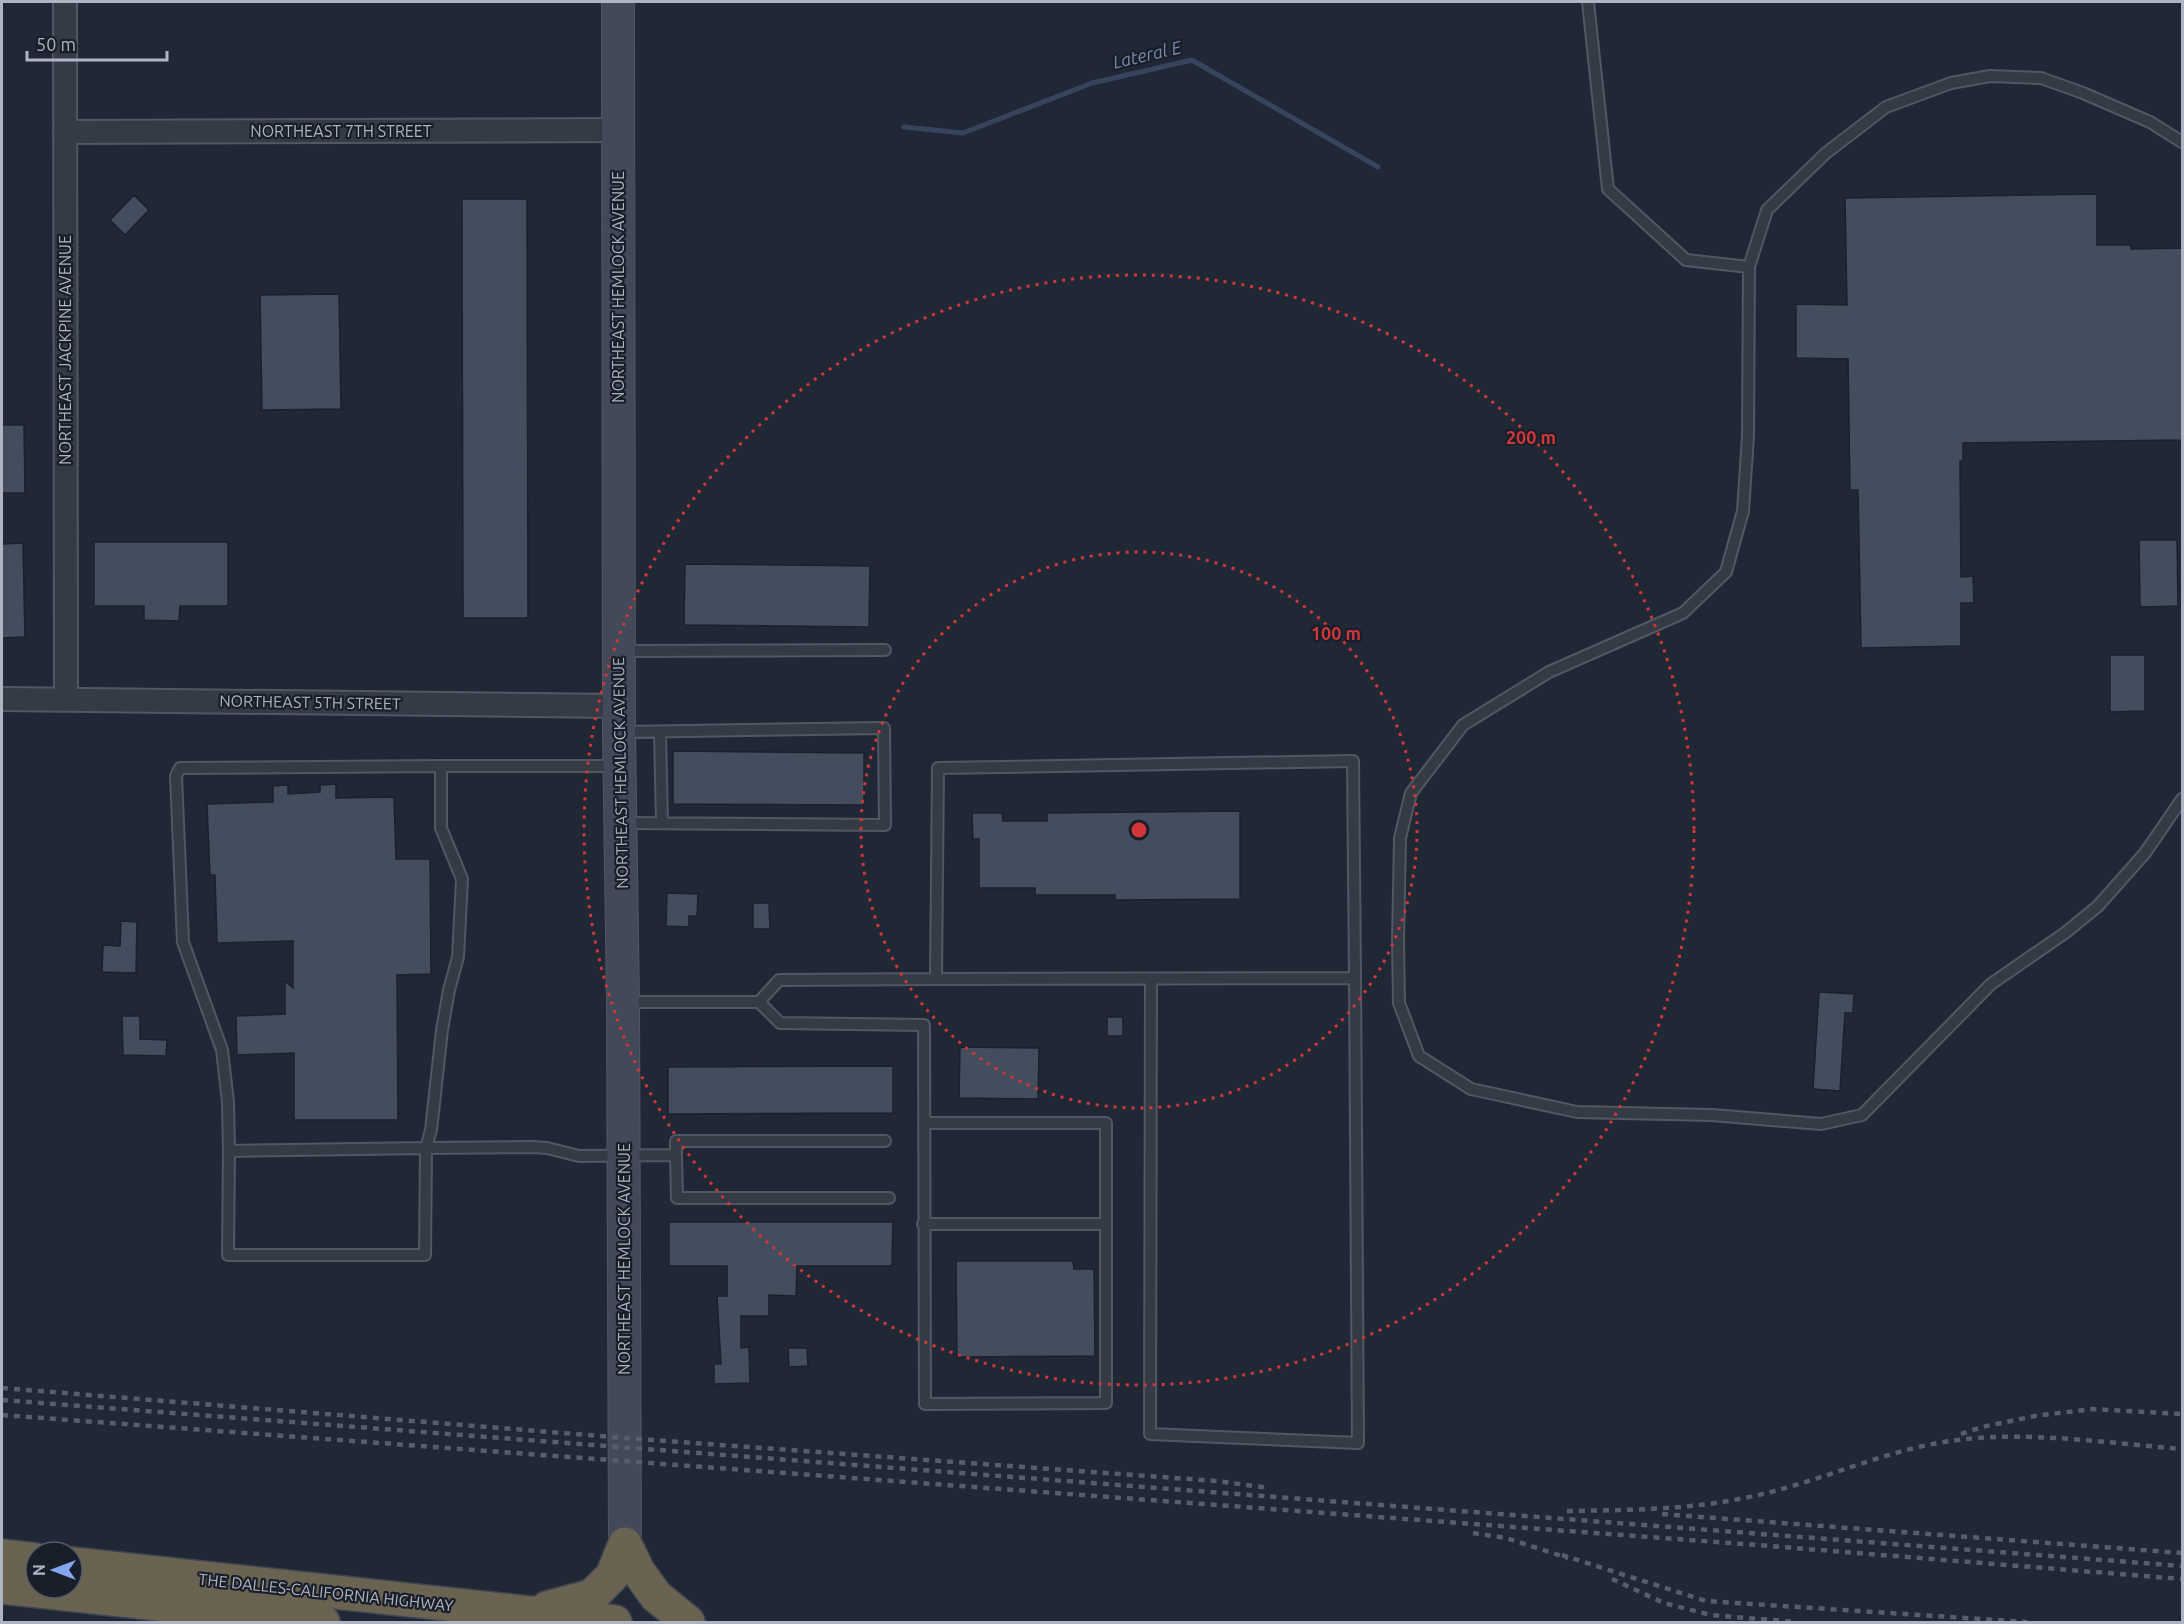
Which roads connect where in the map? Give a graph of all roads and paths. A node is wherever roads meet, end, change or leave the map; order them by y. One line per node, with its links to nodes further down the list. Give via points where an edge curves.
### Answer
1 (64, 2): 5 (street, NORTHEAST JACKPINE AVENUE)
2 (618, 2): 4 (street, NORTHEAST HEMLOCK AVENUE)
3 (1588, 2): 7 (lane, via 1608,189 1686,260)
4 (618, 130): 5 (street, NORTHEAST 7TH STREET); 9 (street, NORTHEAST HEMLOCK AVENUE)
5 (65, 132): 11 (street, NORTHEAST JACKPINE AVENUE)
6 (2182, 142): 7 (lane, via 2150,122 2041,78 1990,76 1951,83 1886,106 1826,153 1767,210)
7 (1749, 267): 16 (lane, via 1748,436 1743,511 1726,572 1683,613 1549,672 1463,725 1411,793 1400,838 1399,1003 1419,1056 1471,1089 1577,1112 1712,1115 1821,1124 1862,1115 1991,984 2098,906 2145,853)
8 (885, 650): 9 (lane)
9 (618, 651): 12 (street, NORTHEAST HEMLOCK AVENUE)
10 (2, 699): 11 (street, NORTHEAST 5TH STREET)
11 (66, 699): 12 (street, NORTHEAST 5TH STREET)
12 (619, 719): 13 (lane); 15 (street, NORTHEAST HEMLOCK AVENUE)
13 (660, 732): 18 (lane); 18 (lane, via 884,728 885,825)
14 (441, 766): 15 (lane); 26 (lane, via 441,828 462,879 458,957 442,1030); 27 (lane, via 180,768 176,776 183,942 222,1050)
15 (619, 766): 17 (street, NORTHEAST HEMLOCK AVENUE)
16 (2182, 799)
17 (620, 823): 18 (lane); 22 (street, NORTHEAST HEMLOCK AVENUE)
18 (662, 823)
19 (1355, 978): 20 (lane, via 1353,761 938,768); 21 (lane); 21 (lane, via 1358,1443 1150,1434)
20 (936, 979): 21 (lane); 23 (lane, via 779,980)
21 (1151, 979)
22 (623, 1002): 23 (lane); 29 (street, NORTHEAST HEMLOCK AVENUE)
23 (759, 1002): 24 (lane, via 780,1023 924,1025)
24 (924, 1122): 31 (lane); 32 (lane, via 1106,1123)
25 (885, 1141): 28 (lane, via 676,1141)
26 (426, 1148): 27 (lane); 27 (lane, via 425,1255 228,1255); 29 (lane, via 532,1147 579,1156)
27 (229, 1151)
28 (676, 1155): 29 (lane); 30 (lane, via 677,1198)
29 (623, 1156): 33 (street, NORTHEAST HEMLOCK AVENUE)
30 (889, 1198)
31 (923, 1224): 32 (lane); 32 (lane, via 925,1404 1106,1403)
32 (1106, 1224)
33 (625, 1544): 38 (highway, via 612,1576 592,1596); 41 (highway, via 656,1596)
34 (2, 1556): 35 (highway)
35 (24, 1559)
36 (84, 1565): 38 (highway, THE DALLES-CALIFORNIA HIGHWAY)
37 (2, 1587): 39 (highway, THE DALLES-CALIFORNIA HIGHWAY)
38 (521, 1614): 40 (highway, THE DALLES-CALIFORNIA HIGHWAY)
39 (323, 1623)
40 (615, 1623)
41 (688, 1623)

